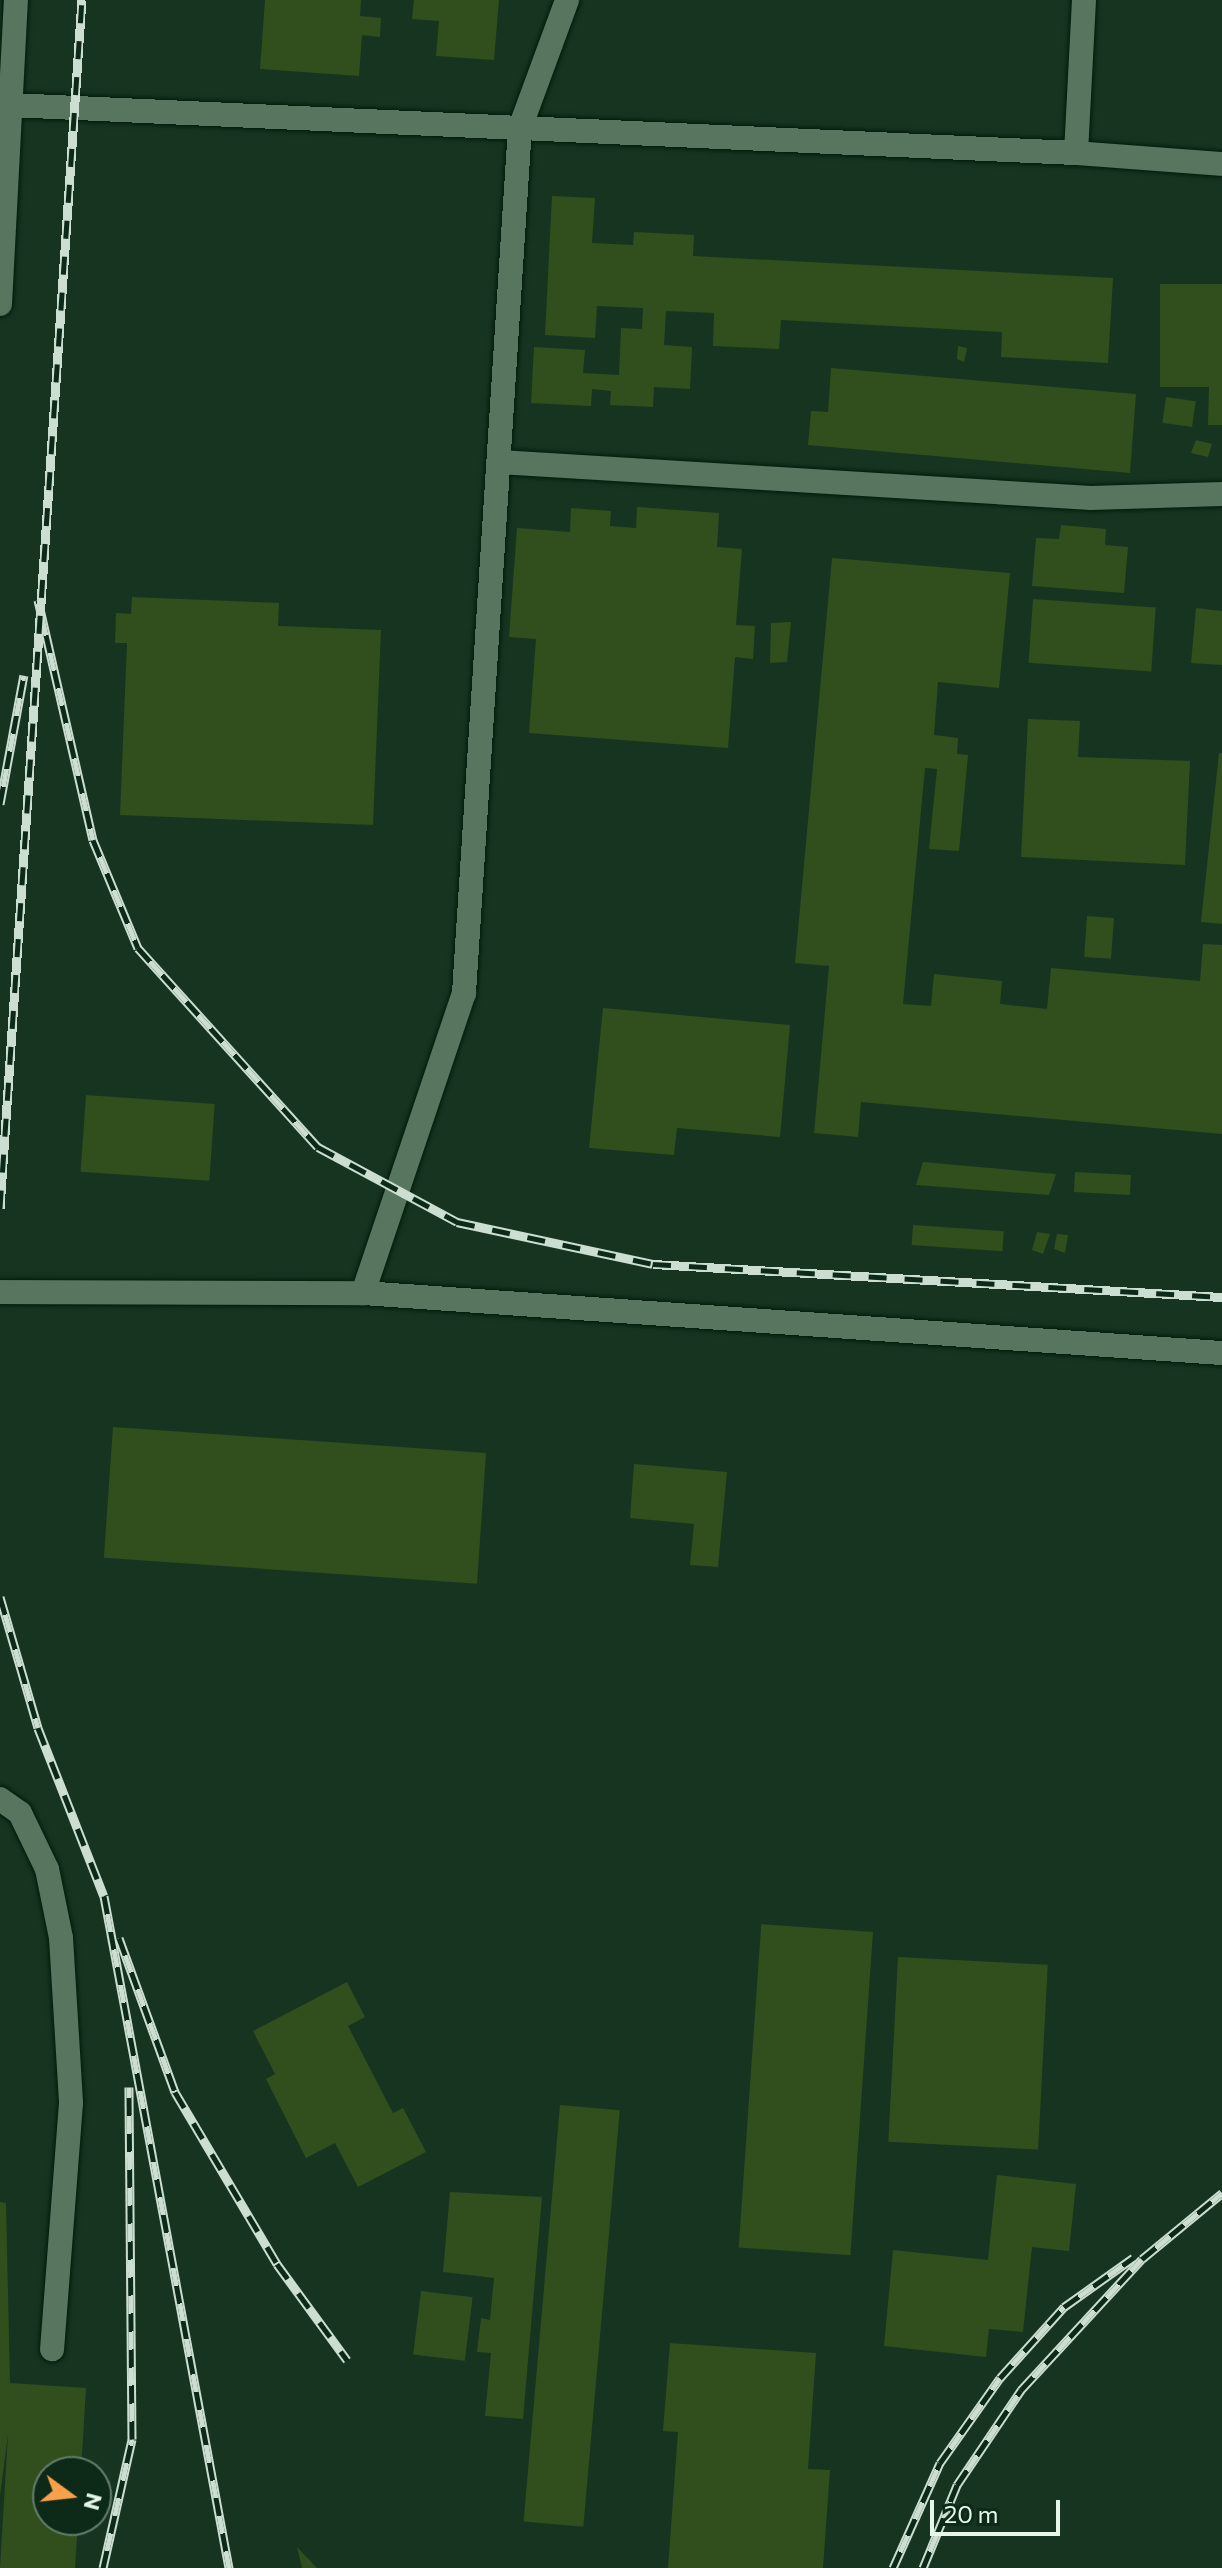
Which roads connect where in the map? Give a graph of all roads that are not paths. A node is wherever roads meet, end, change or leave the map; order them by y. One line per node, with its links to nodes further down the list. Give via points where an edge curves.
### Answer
1 (16, 0): 4 (lane)
2 (567, 0): 5 (lane)
3 (1084, 0): 6 (lane)
4 (10, 105): 5 (lane); 8 (lane)
5 (520, 128): 6 (lane); 9 (lane)
6 (1076, 153): 7 (lane)
7 (1222, 164)
8 (0, 304)
9 (499, 462): 10 (lane, via 1091,498); 12 (lane, via 464,993)
10 (1222, 494)
11 (0, 1292): 12 (lane)
12 (363, 1293): 13 (lane)
13 (1222, 1353)
14 (0, 1799): 15 (lane, via 20,1813 47,1869 61,1938 71,2103)
15 (52, 2349)

